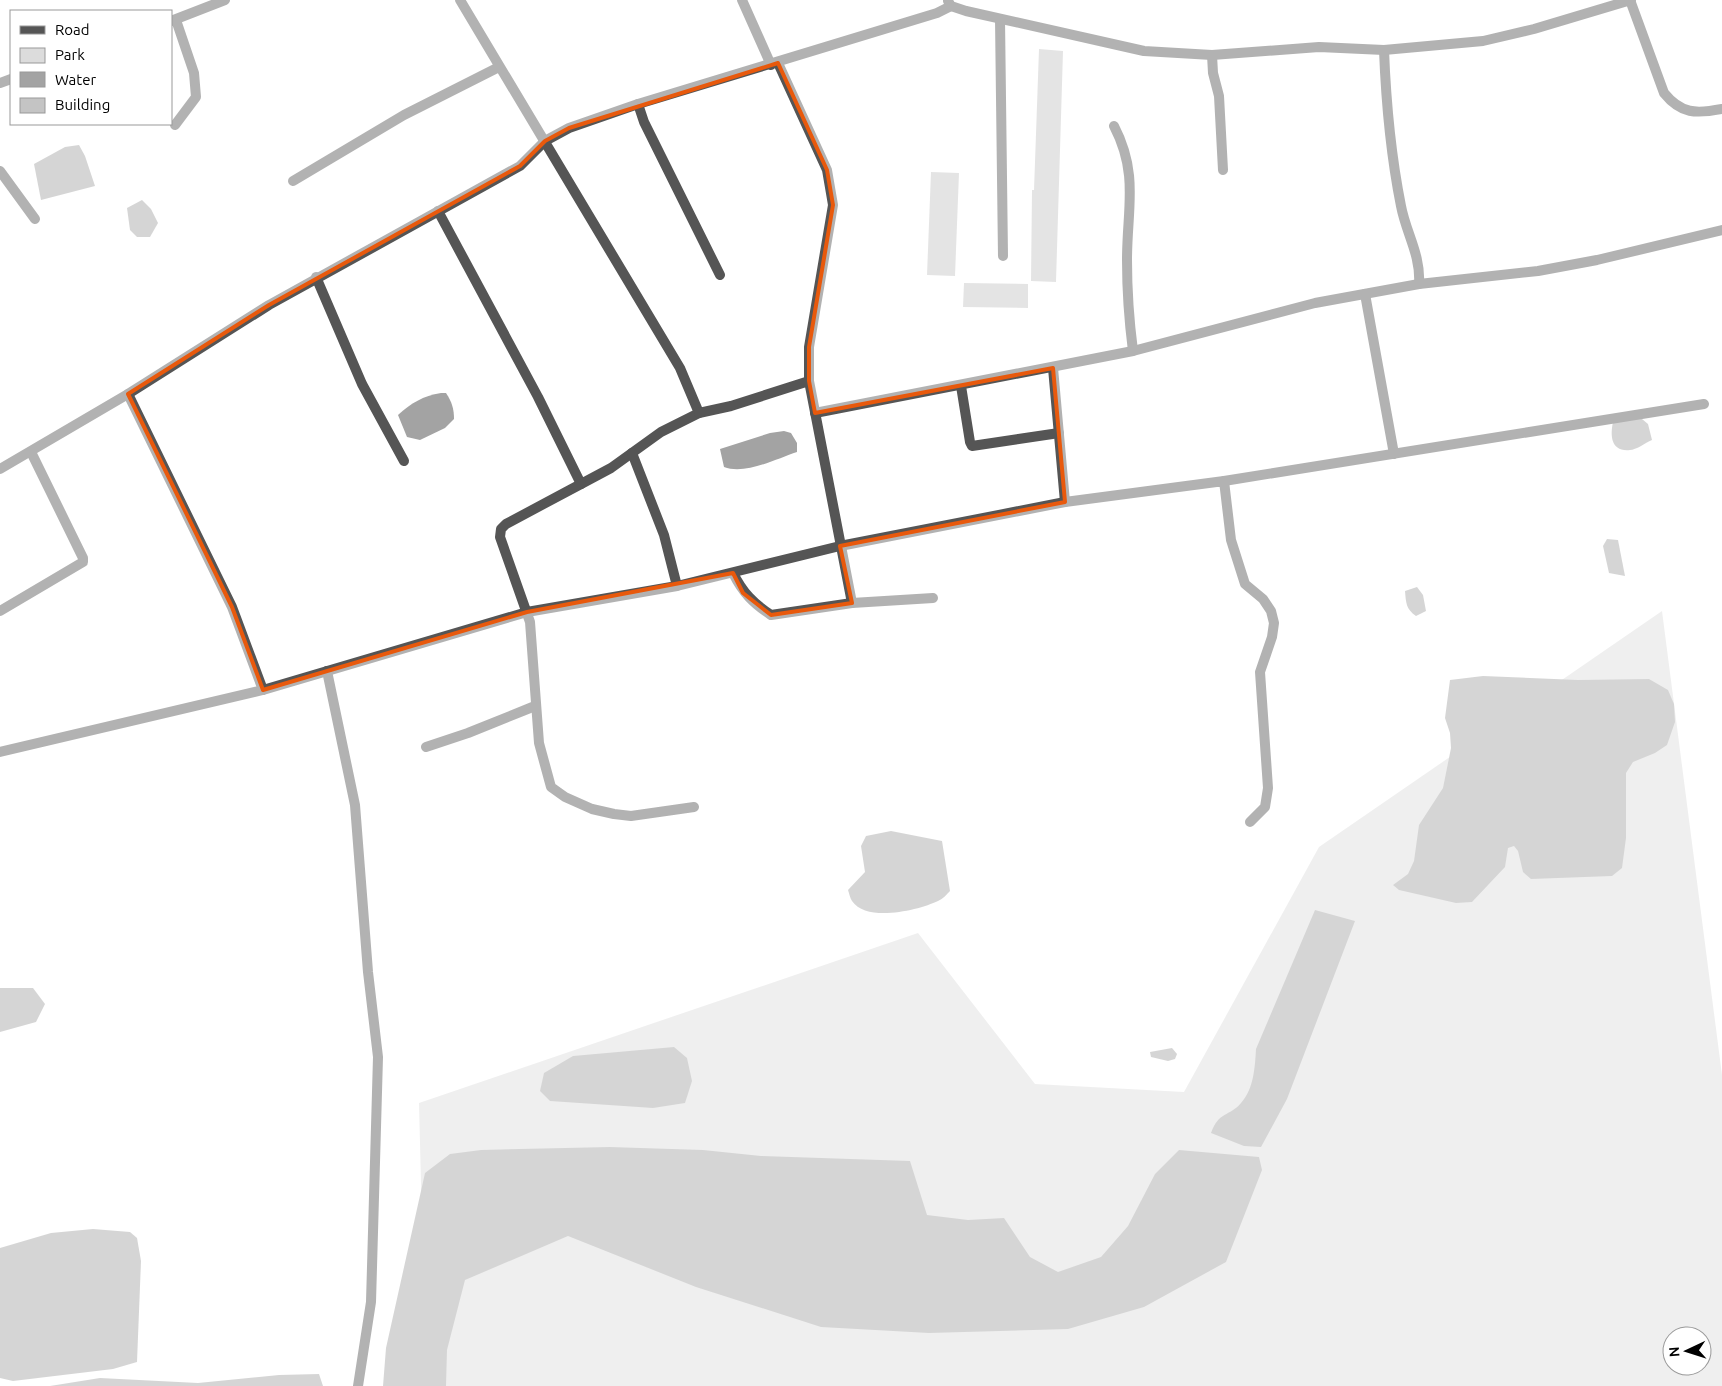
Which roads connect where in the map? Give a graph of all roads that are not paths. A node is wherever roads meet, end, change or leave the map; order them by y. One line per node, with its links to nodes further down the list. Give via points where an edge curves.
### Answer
1 (225, 0): 7 (street)
2 (460, 0): 11 (street)
3 (742, 0): 10 (street)
4 (1631, 0): 8 (street, via 1483,41); 13 (street, via 1664,93 1687,111)
5 (949, 3): 6 (street); 10 (street, via 937,13)
6 (1000, 19): 9 (street, via 1144,51); 23 (street)
7 (174, 20): 14 (street, via 194,73 196,98)
8 (1384, 50): 9 (street, via 1319,47); 26 (street, via 1399,197 1420,271)
9 (1212, 55): 17 (street)
10 (775, 64): 12 (street); 30 (street, via 826,170 833,205 809,347)
11 (499, 68): 16 (street); 19 (street, via 404,115)
12 (638, 104): 16 (street, via 569,128); 24 (street)
13 (1722, 109)
14 (175, 125)
15 (1114, 126): 28 (street, via 1126,148 1132,203 1127,231 1127,261 1128,309)
16 (545, 141): 20 (street, via 520,166); 34 (street, via 680,368)
17 (1223, 170)
18 (0, 171): 21 (street)
19 (293, 181)
20 (438, 210): 25 (street); 43 (street)
21 (35, 219)
22 (1722, 230): 26 (street, via 1597,260)
23 (1003, 256)
24 (720, 275)
25 (316, 277): 32 (street); 40 (street, via 362,384)
26 (1419, 284): 27 (street)
27 (1365, 294): 28 (street, via 1315,303); 39 (street)
28 (1134, 351): 29 (street)
29 (1052, 368): 31 (street); 36 (street)
30 (809, 381): 34 (street); 35 (street)
31 (961, 386): 35 (street); 36 (street, via 972,446)
32 (128, 394): 37 (street); 53 (street, via 232,607)
33 (1704, 404): 39 (street)
34 (699, 413): 38 (street, via 661,432)
35 (815, 413): 45 (street)
36 (1059, 434): 44 (street)
37 (31, 452): 41 (street); 50 (street, via 83,562)
38 (632, 453): 43 (street); 47 (street, via 664,536)
39 (1394, 454): 42 (street)
40 (404, 461)
41 (0, 469)
42 (1224, 482): 44 (street); 58 (street, via 1231,540 1245,584 1263,599 1271,610 1274,623 1260,672 1268,788 1265,807)
43 (581, 484): 51 (street, via 501,529 500,537)
44 (1065, 502): 45 (street)
45 (840, 546): 46 (street); 49 (street)
46 (733, 573): 47 (street); 49 (street, via 743,593 772,615)
47 (677, 586): 51 (street)
48 (933, 598): 49 (street)
49 (852, 603)
50 (0, 611)
51 (527, 612): 52 (street); 54 (street)
52 (327, 671): 53 (street); 59 (street, via 355,805 378,1057 371,1302)
53 (263, 690): 56 (street)
54 (535, 706): 55 (street); 57 (street, via 546,772 551,787 565,797 592,808 631,816)
55 (426, 746)
56 (0, 752)
57 (694, 807)
58 (1250, 822)
59 (358, 1386)

